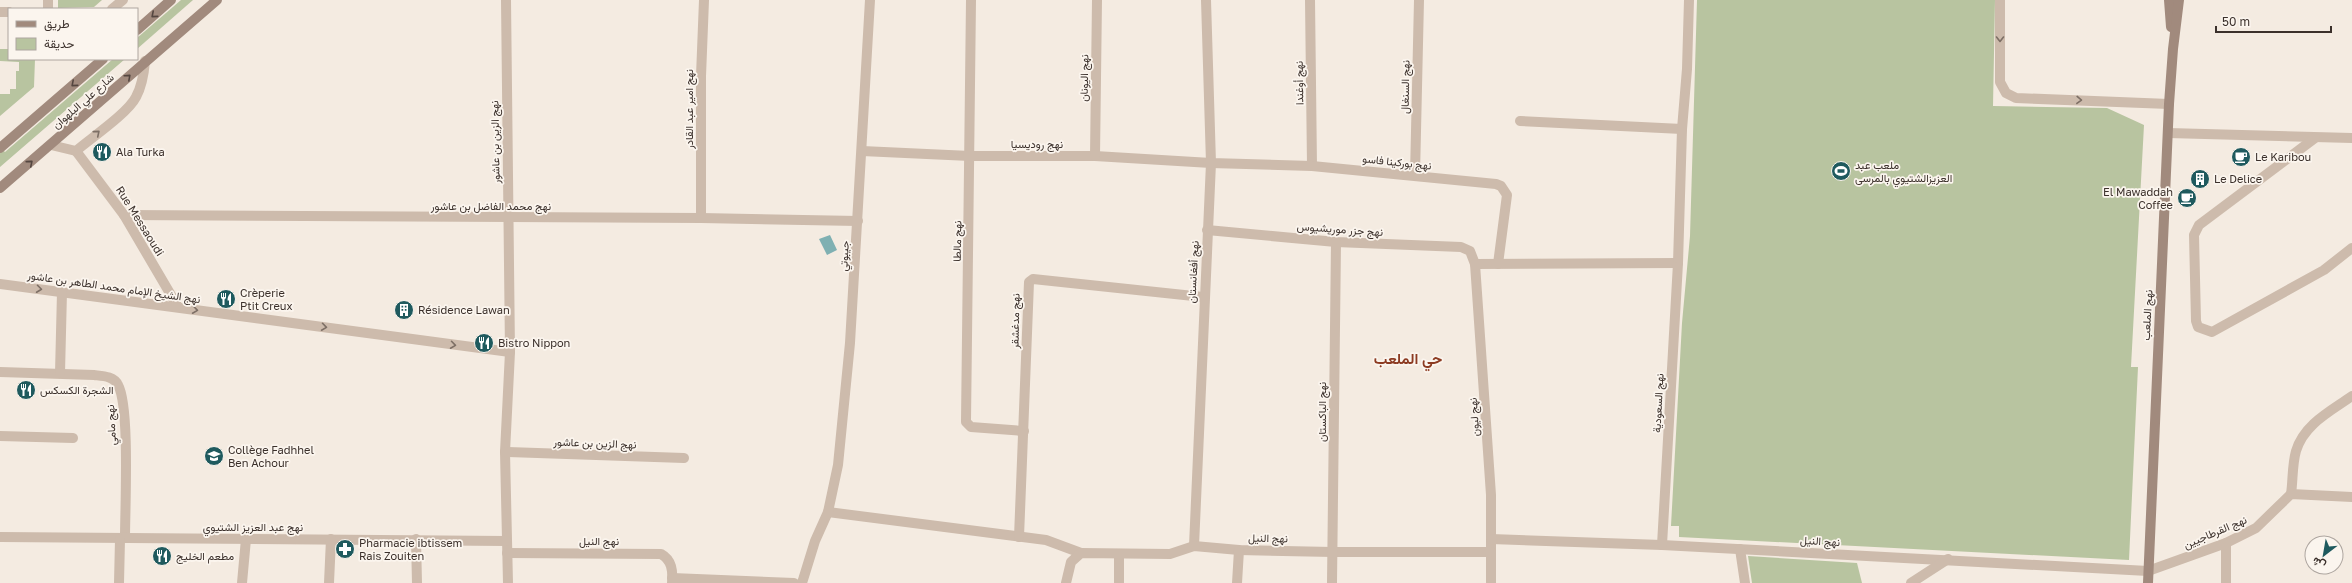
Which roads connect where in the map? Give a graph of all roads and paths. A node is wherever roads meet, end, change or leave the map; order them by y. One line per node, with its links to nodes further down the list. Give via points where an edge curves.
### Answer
1 (123, 0): 16 (street)
2 (171, 0): 17 (street, one-way to 17)
3 (217, 0): 20 (street, شارع علي البلهوان)
4 (506, 0): 38 (street, نهج الزين بن عاشور)
5 (704, 0): 39 (street, نهج امير عبد القادر, via 701,76)
6 (870, 0): 30 (street, جيبوتي)
7 (971, 0): 31 (street, نهج مالطا)
8 (1097, 0): 32 (street, نهج اليونان)
9 (1206, 0): 33 (street, نهج أفغانستان)
10 (1310, 0): 34 (street, نهج أوغندا)
11 (1419, 0): 35 (street, نهج السنغال)
12 (1689, 0): 23 (street, نهج السعودية)
13 (2000, 0): 21 (street, one-way to 21, via 2000,82 2006,93 2016,98)
14 (2169, 0): 18 (street, نهج الملعب)
15 (2179, 0): 18 (street, نهج الملعب)
16 (113, 8)
17 (138, 29)
18 (2173, 49): 21 (street, نهج الملعب)
19 (102, 60): 28 (street, شارع علي البلهوان, one-way to 28)
20 (146, 61): 27 (street, شارع علي البلهوان, one-way to 20); 29 (street, one-way to 20, via 135,99)
21 (2169, 104): 24 (street, نهج الملعب)
22 (1520, 121): 23 (street)
23 (1682, 129): 45 (street, نهج السعودية)
24 (2168, 133): 25 (street); 83 (street, نهج الملعب)
25 (2315, 138): 26 (street); 43 (street, via 2199,225 2194,235 2198,327 2212,332 2324,270)
26 (2352, 138)
27 (51, 145): 29 (street); 36 (street, شارع علي البلهوان, one-way to 27)
28 (0, 148)
29 (76, 150): 37 (street, Rue Messaoudi)
30 (862, 151): 31 (street, نهج روديسيا); 40 (street, جيبوتي)
31 (970, 156): 32 (street, نهج روديسيا); 56 (street, نهج مالطا, via 966,422 971,427)
32 (1095, 156): 33 (street, نهج روديسيا)
33 (1211, 163): 34 (street, نهج بوركينا فاسو); 41 (street, نهج أفغانستان)
34 (1312, 166): 35 (street, نهج بوركينا فاسو)
35 (1414, 175): 47 (street, نهج بوركينا فاسو, via 1496,184 1505,190 1507,196)
36 (0, 188)
37 (124, 215): 38 (street, نهج محمد الفاضل بن عاشور); 51 (street, Rue Messaoudi)
38 (508, 218): 39 (street, نهج محمد الفاضل بن عاشور); 52 (street, نهج الزين بن عاشور)
39 (702, 218): 40 (street, نهج محمد الفاضل بن عاشور)
40 (858, 221): 63 (street, جيبوتي, via 850,343 839,449)
41 (1207, 230): 42 (street, نهج جزر موريشيوس); 50 (street, نهج أفغانستان)
42 (1336, 242): 44 (street, نهج جزر موريشيوس, via 1460,247); 77 (street, نهج الباكستان)
43 (2352, 248)
44 (1470, 250): 46 (street, نهج ليون)
45 (1678, 263): 47 (street); 73 (street, نهج السعودية)
46 (1475, 264): 47 (street); 70 (street, نهج ليون, via 1491,495)
47 (1498, 264)
48 (0, 284): 49 (street, نهج الشيخ الإمام محمد الطاهر بن عاشور, one-way to 49)
49 (62, 292): 51 (street, نهج الشيخ الإمام محمد الطاهر بن عاشور); 54 (street)
50 (1203, 297): 56 (street, نهج مدغشقر, via 1031,280 1027,285); 74 (street, نهج أفغانستان)
51 (178, 307): 52 (street, نهج الشيخ الإمام محمد الطاهر بن عاشور, one-way to 52)
52 (510, 352): 59 (street, نهج الزين بن عاشور)
53 (0, 372): 54 (street, نهج مامي)
54 (60, 373): 66 (street, نهج مامي, via 105,376 119,385 124,408)
55 (2352, 396): 61 (street, via 2321,417 2302,438 2296,451)
56 (1024, 431): 64 (street, نهج مدغشقر)
57 (0, 436): 58 (street)
58 (73, 438)
59 (505, 452): 60 (street, نهج الزين بن عاشور); 71 (street, نهج الزين بن عاشور)
60 (684, 458)
61 (2291, 494): 62 (street); 72 (street, نهج القرطاجيين, via 2256,528)
62 (2352, 496)
63 (828, 512): 64 (street, نهج النيل); 91 (street, جيبوتي, via 815,541)
64 (1019, 536): 80 (street, نهج النيل, via 1046,540)
65 (0, 537): 66 (street, نهج عبد العزيز الشتيوي)
66 (123, 538): 67 (street, نهج عبد العزيز الشتيوي); 85 (street, نهج مامي)
67 (246, 539): 68 (street, نهج عبد العزيز الشتيوي); 86 (street)
68 (331, 539): 69 (street, نهج عبد العزيز الشتيوي); 87 (street)
69 (416, 539): 71 (street, نهج عبد العزيز الشتيوي); 88 (street)
70 (1491, 539): 73 (street, نهج النيل); 78 (street, نهج ليون)
71 (506, 541): 79 (street, نهج الزين بن عاشور)
72 (2226, 543): 83 (street, نهج القرطاجيين); 100 (street)
73 (1662, 544): 75 (street, نهج النيل)
74 (1194, 546): 76 (street, نهج النيل); 81 (street, نهج النيل, via 1170,554)
75 (1740, 549): 82 (street, نهج النيل); 97 (street)
76 (1238, 550): 77 (street, نهج النيل); 94 (street)
77 (1333, 552): 78 (street, نهج النيل); 95 (street, نهج الباكستان)
78 (1491, 552): 96 (street, نهج ليون)
79 (507, 553): 84 (street, نهج النيل, via 661,554 671,563); 89 (street, نهج الزين بن عاشور)
80 (1081, 553): 81 (street, نهج النيل); 92 (street, via 1071,562)
81 (1119, 554): 93 (street)
82 (1948, 559): 83 (street, نهج النيل); 98 (street)
83 (2148, 571): 99 (street, نهج الملعب)
84 (672, 580): 90 (street, نهج النيل)
85 (119, 583)
86 (242, 583)
87 (330, 583)
88 (417, 583)
89 (508, 583)
90 (794, 583)
91 (802, 583)
92 (1066, 583)
93 (1119, 583)
94 (1237, 583)
95 (1332, 583)
96 (1491, 583)
97 (1745, 583)
98 (1912, 583)
99 (2148, 583)
100 (2226, 583)

